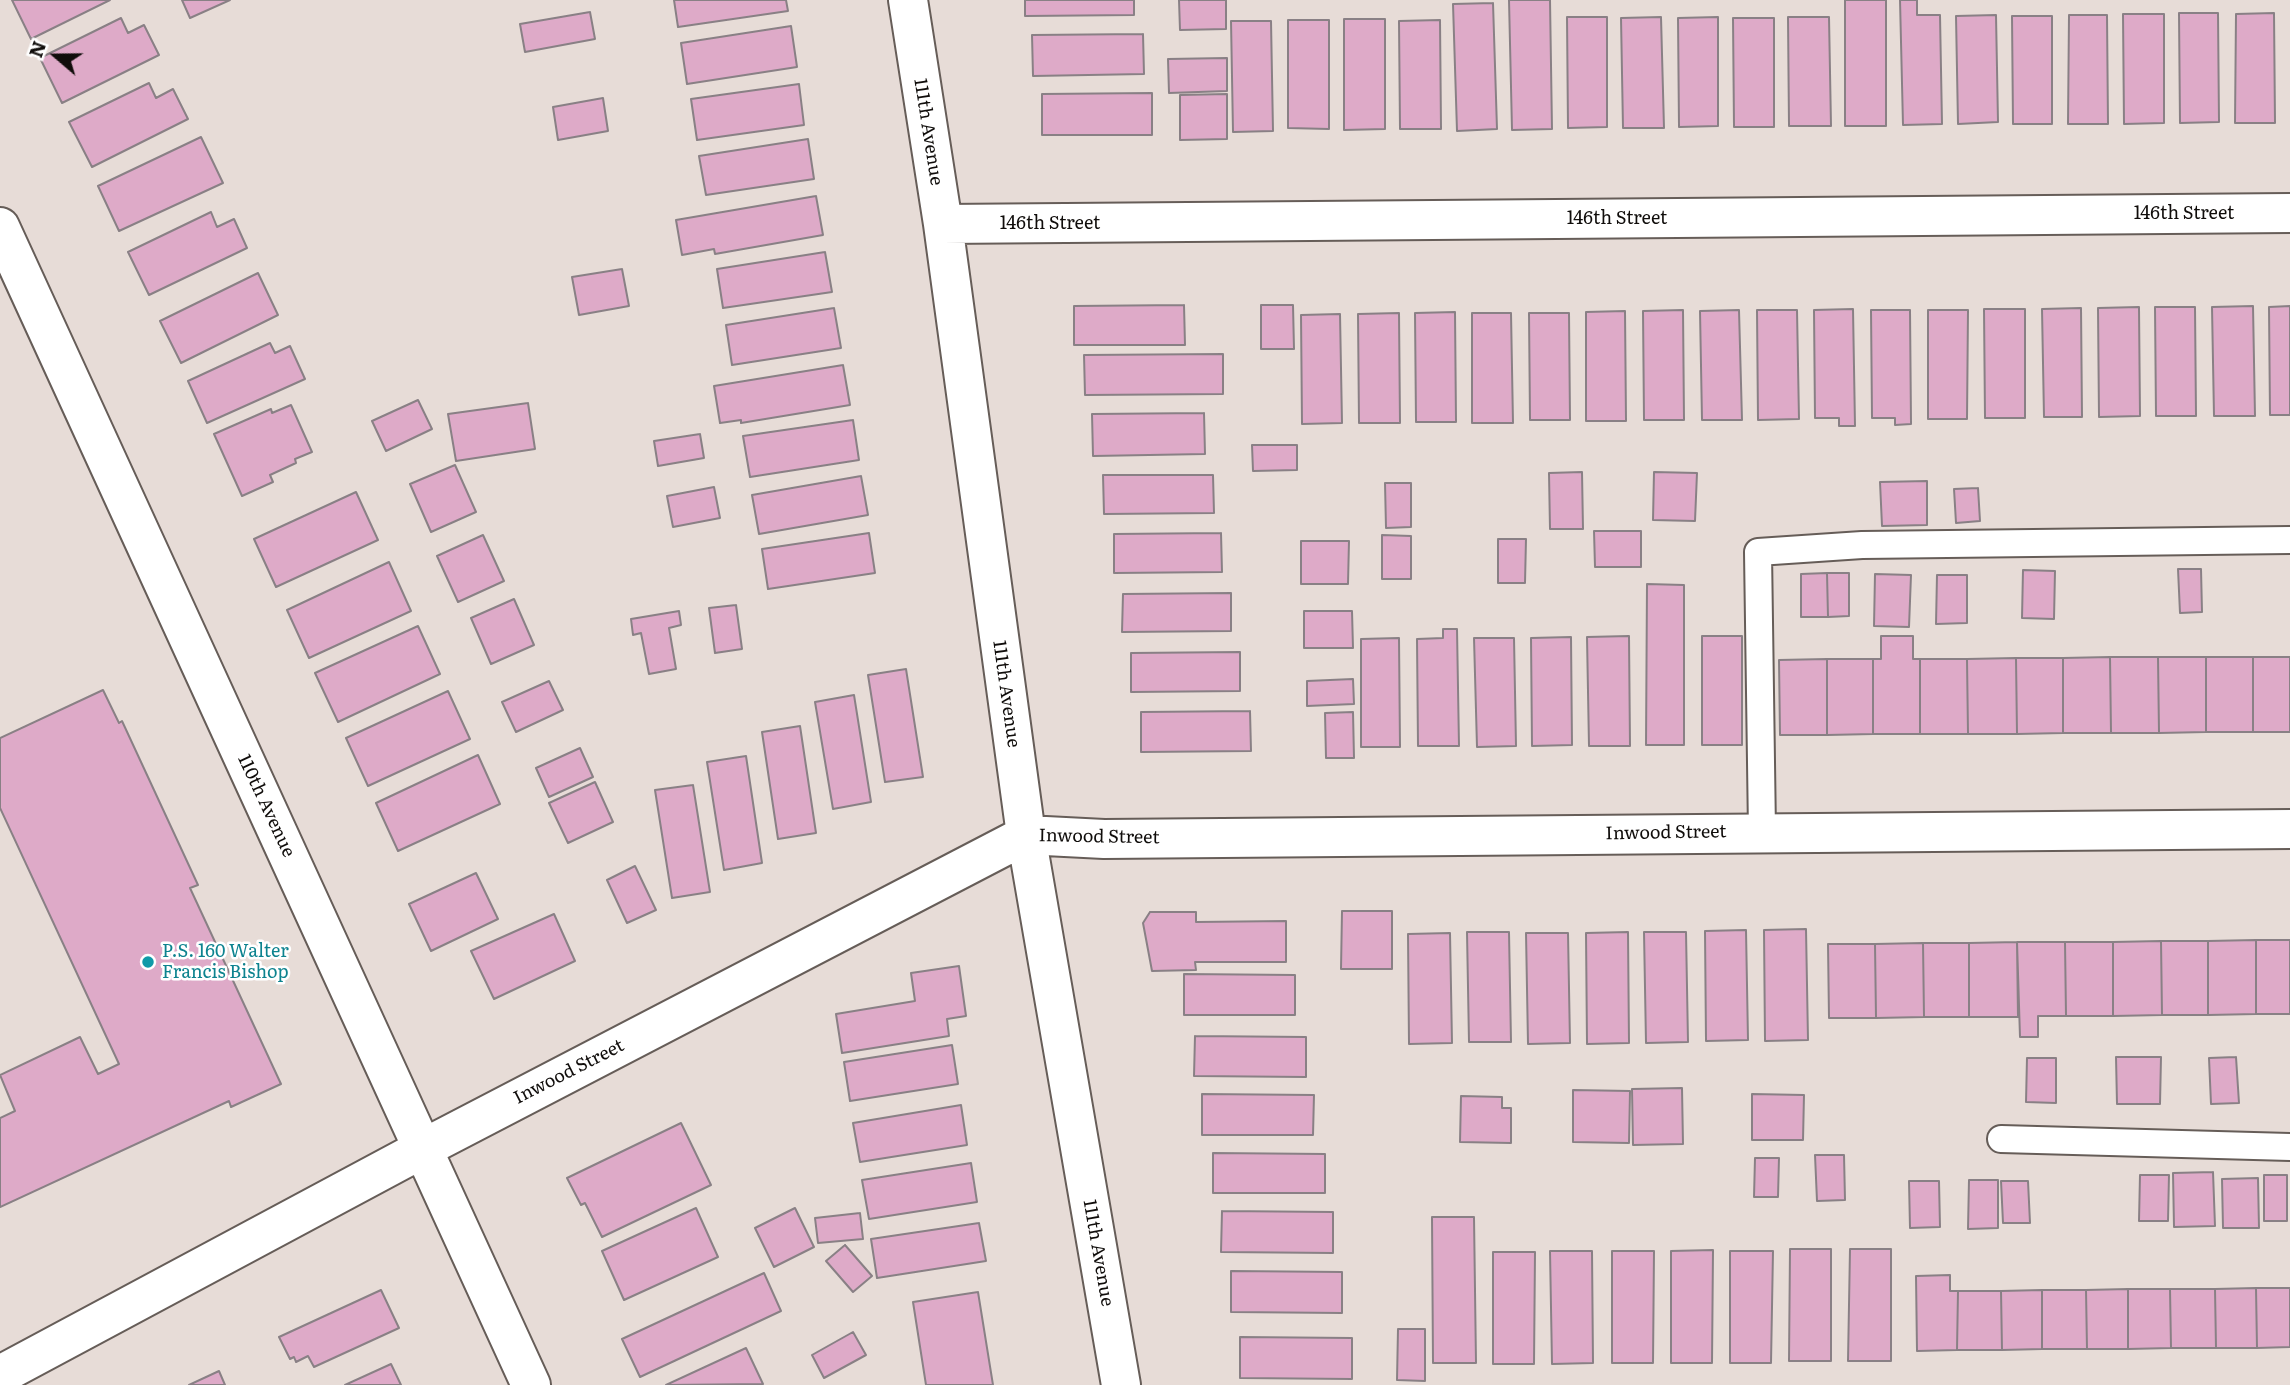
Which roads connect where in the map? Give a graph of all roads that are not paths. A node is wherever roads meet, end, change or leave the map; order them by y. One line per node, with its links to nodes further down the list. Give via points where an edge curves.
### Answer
1 (908, 0): 3 (street, 111th Avenue)
2 (2290, 214): 3 (street, 146th Street)
3 (943, 224): 8 (street, 111th Avenue)
4 (0, 228): 11 (street, 110th Avenue)
5 (2290, 540): 7 (lane, via 1862,545 1758,552)
6 (2290, 830): 7 (street, Inwood Street)
7 (1762, 832): 8 (street, Inwood Street, via 1118,839)
8 (1026, 835): 11 (street, Inwood Street); 14 (street, 111th Avenue)
9 (2001, 1139): 10 (lane)
10 (2290, 1147)
11 (424, 1148): 12 (street, Inwood Street); 13 (street, 110th Avenue)
12 (0, 1375)
13 (531, 1385)
14 (1121, 1385)

